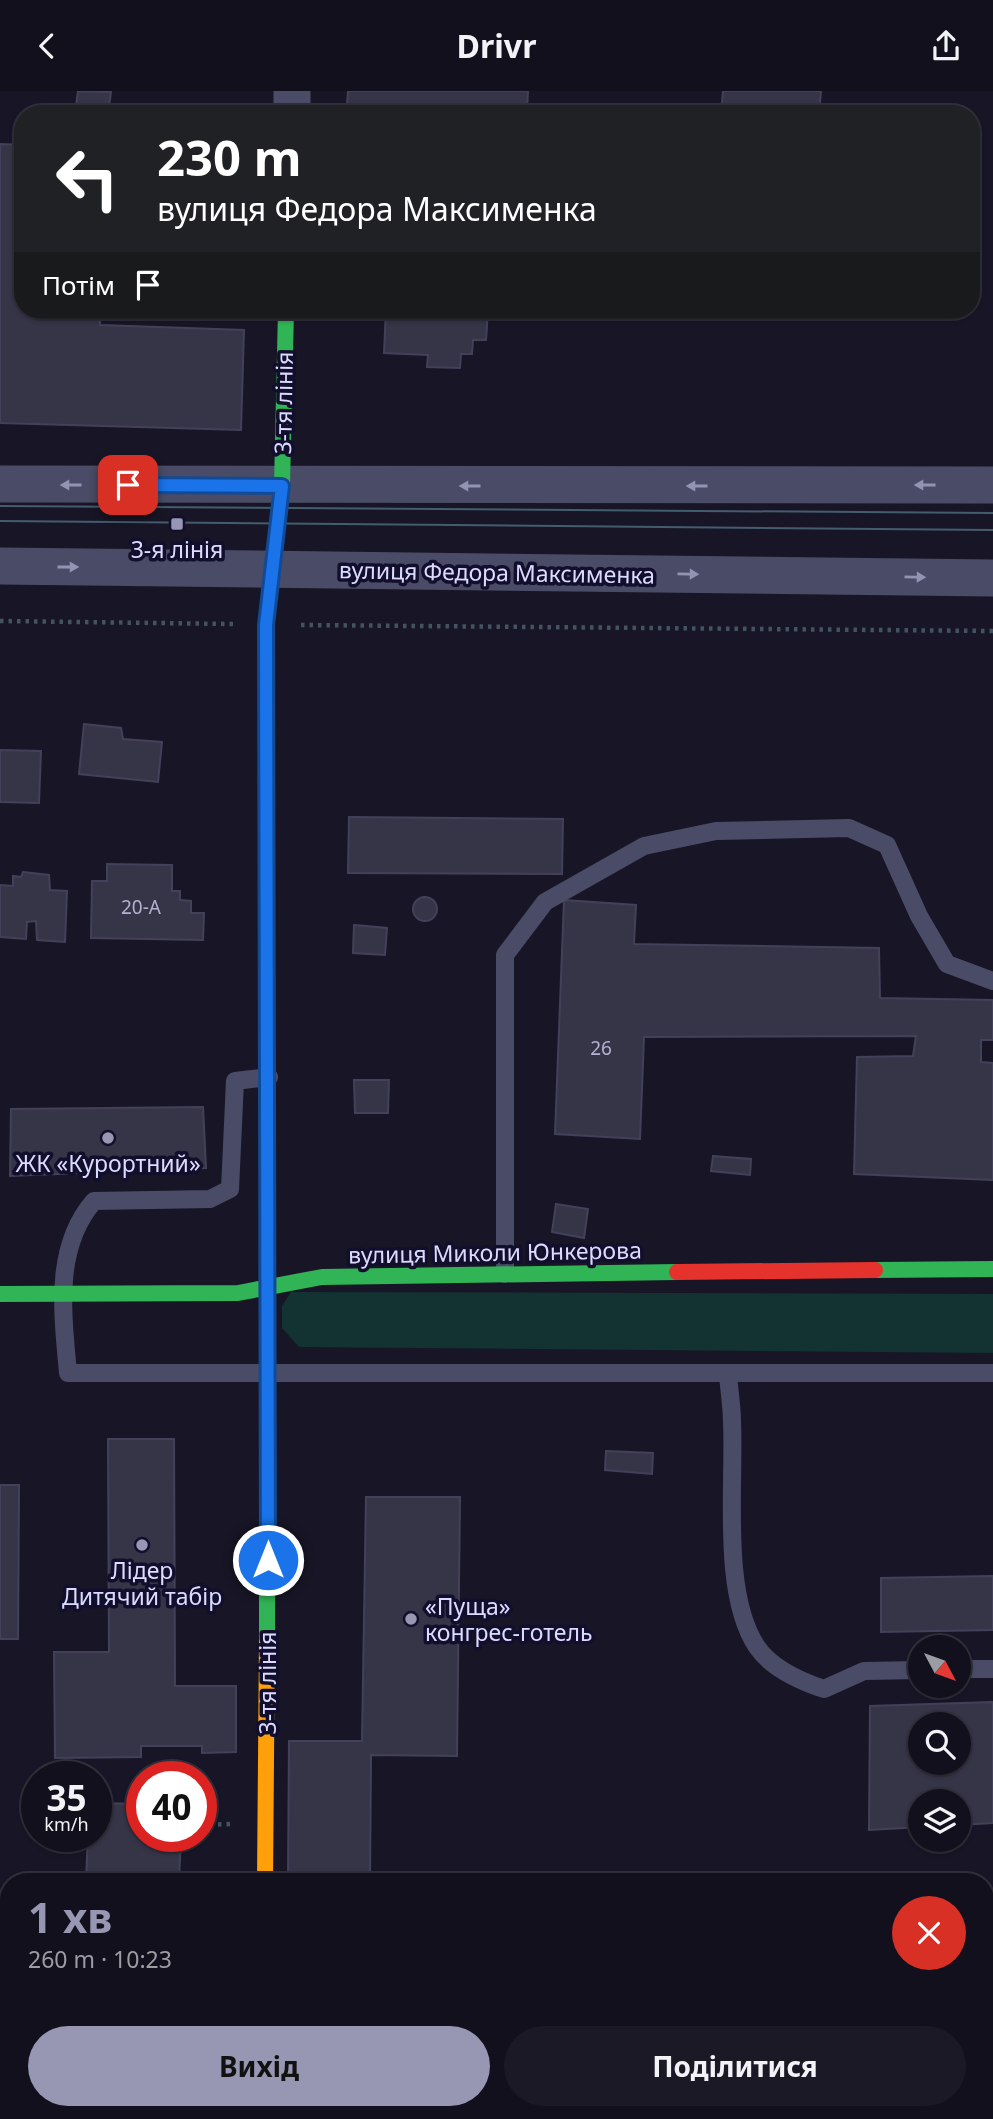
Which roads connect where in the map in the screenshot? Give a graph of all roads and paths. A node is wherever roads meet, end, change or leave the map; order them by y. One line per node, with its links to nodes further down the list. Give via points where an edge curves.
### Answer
1 (286, 319): 4 (street, 3-тя лінія)
2 (0, 484): 4 (street, one-way to 2)
3 (993, 485): 4 (street, one-way to 4)
4 (282, 486): 6 (street, 3-тя лінія)
5 (0, 566): 6 (street, вулиця Федора Максименка, one-way to 6)
6 (271, 568): 7 (street, вулиця Федора Максименка, one-way to 7); 9 (street, 3-тя лінія)
7 (993, 578)
8 (0, 621): 9 (path)
9 (266, 625): 10 (path); 12 (street, 3-тя лінія)
10 (993, 631)
11 (993, 981): 14 (lane, via 947,964 887,845 849,828 716,831 645,846 545,902 506,955)
12 (269, 1077): 15 (street, 3-тя лінія); 17 (lane, via 235,1081 230,1189 210,1199 94,1201 78,1220)
13 (993, 1269): 14 (street, вулиця Миколи Юнкерова)
14 (505, 1274): 15 (street, вулиця Миколи Юнкерова, via 322,1277)
15 (270, 1287): 17 (street, вулиця Миколи Юнкерова, via 239,1293); 20 (street, 3-тя лінія)
16 (0, 1294): 17 (street, вулиця Миколи Юнкерова)
17 (61, 1294): 20 (lane, via 68,1373)
18 (993, 1373): 19 (lane)
19 (728, 1374): 20 (lane); 23 (lane, via 731,1528 739,1600 757,1648 793,1679 824,1689 864,1671)
20 (269, 1375): 24 (street, 3-тя лінія)
21 (971, 1669): 22 (lane)
22 (993, 1669)
23 (908, 1670)
24 (265, 1873)

